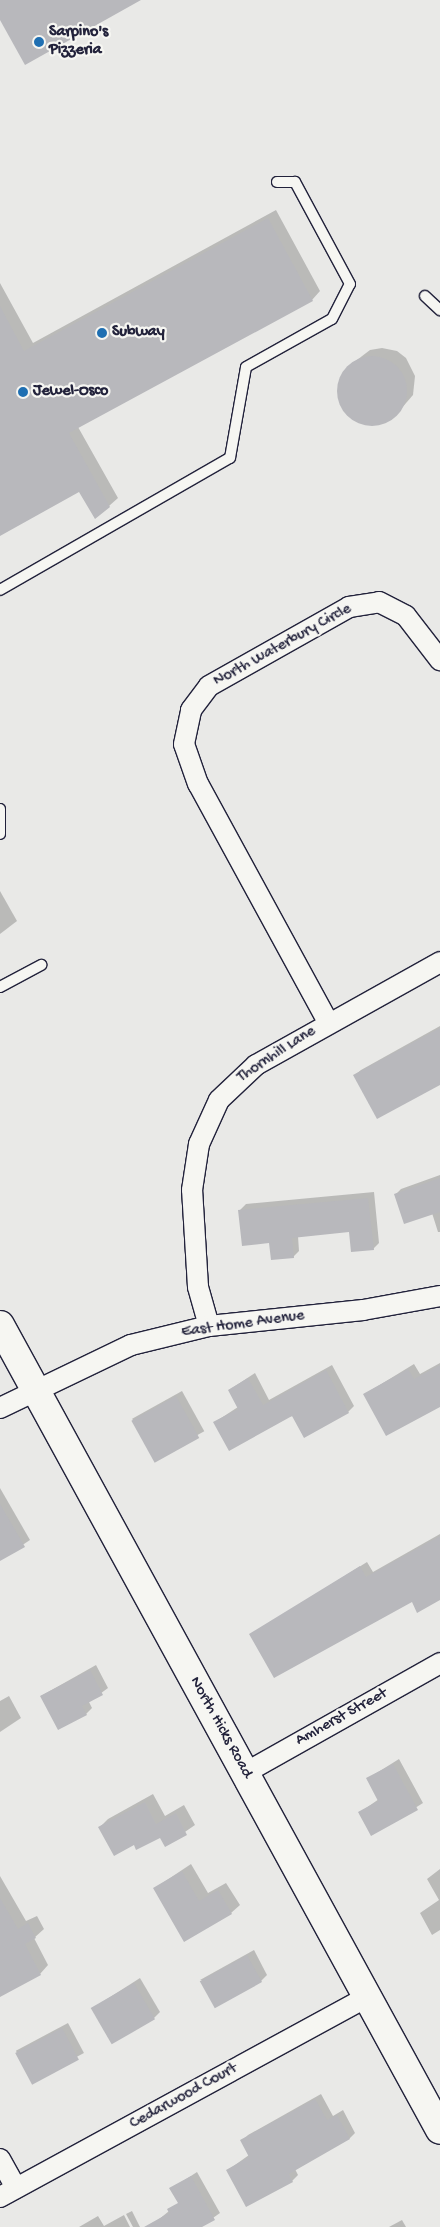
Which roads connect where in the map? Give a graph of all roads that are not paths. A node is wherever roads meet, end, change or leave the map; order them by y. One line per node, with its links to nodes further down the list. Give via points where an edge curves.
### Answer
1 (277, 182): 4 (lane, via 295,182 350,284 332,319 246,367 230,458)
2 (425, 296): 3 (lane)
3 (440, 310)
4 (0, 590)
5 (440, 660): 11 (street, North Waterbury Circle, via 406,616 379,602 349,607 208,686 191,710 184,744 198,784)
6 (0, 809): 7 (lane)
7 (0, 834)
8 (440, 962): 11 (street, Thornhill Lane)
9 (41, 965): 10 (lane)
10 (0, 987)
11 (328, 1022): 14 (street, Thornhill Lane, via 244,1073 219,1100 207,1122 194,1166 192,1190 198,1287)
12 (440, 1296): 14 (street, East Home Avenue, via 363,1310)
13 (0, 1325): 15 (main road, North Hicks Road)
14 (209, 1326): 15 (street, East Home Avenue, via 131,1345)
15 (35, 1389): 16 (street, East Home Avenue); 18 (main road, North Hicks Road)
16 (0, 1408)
17 (440, 1663): 18 (street, Amherst Street)
18 (245, 1773): 19 (main road, North Hicks Road)
19 (367, 1997): 20 (main road, North Hicks Road); 22 (street, Cedarwood Court)
20 (440, 2130)
21 (0, 2159): 22 (street)
22 (8, 2193)

